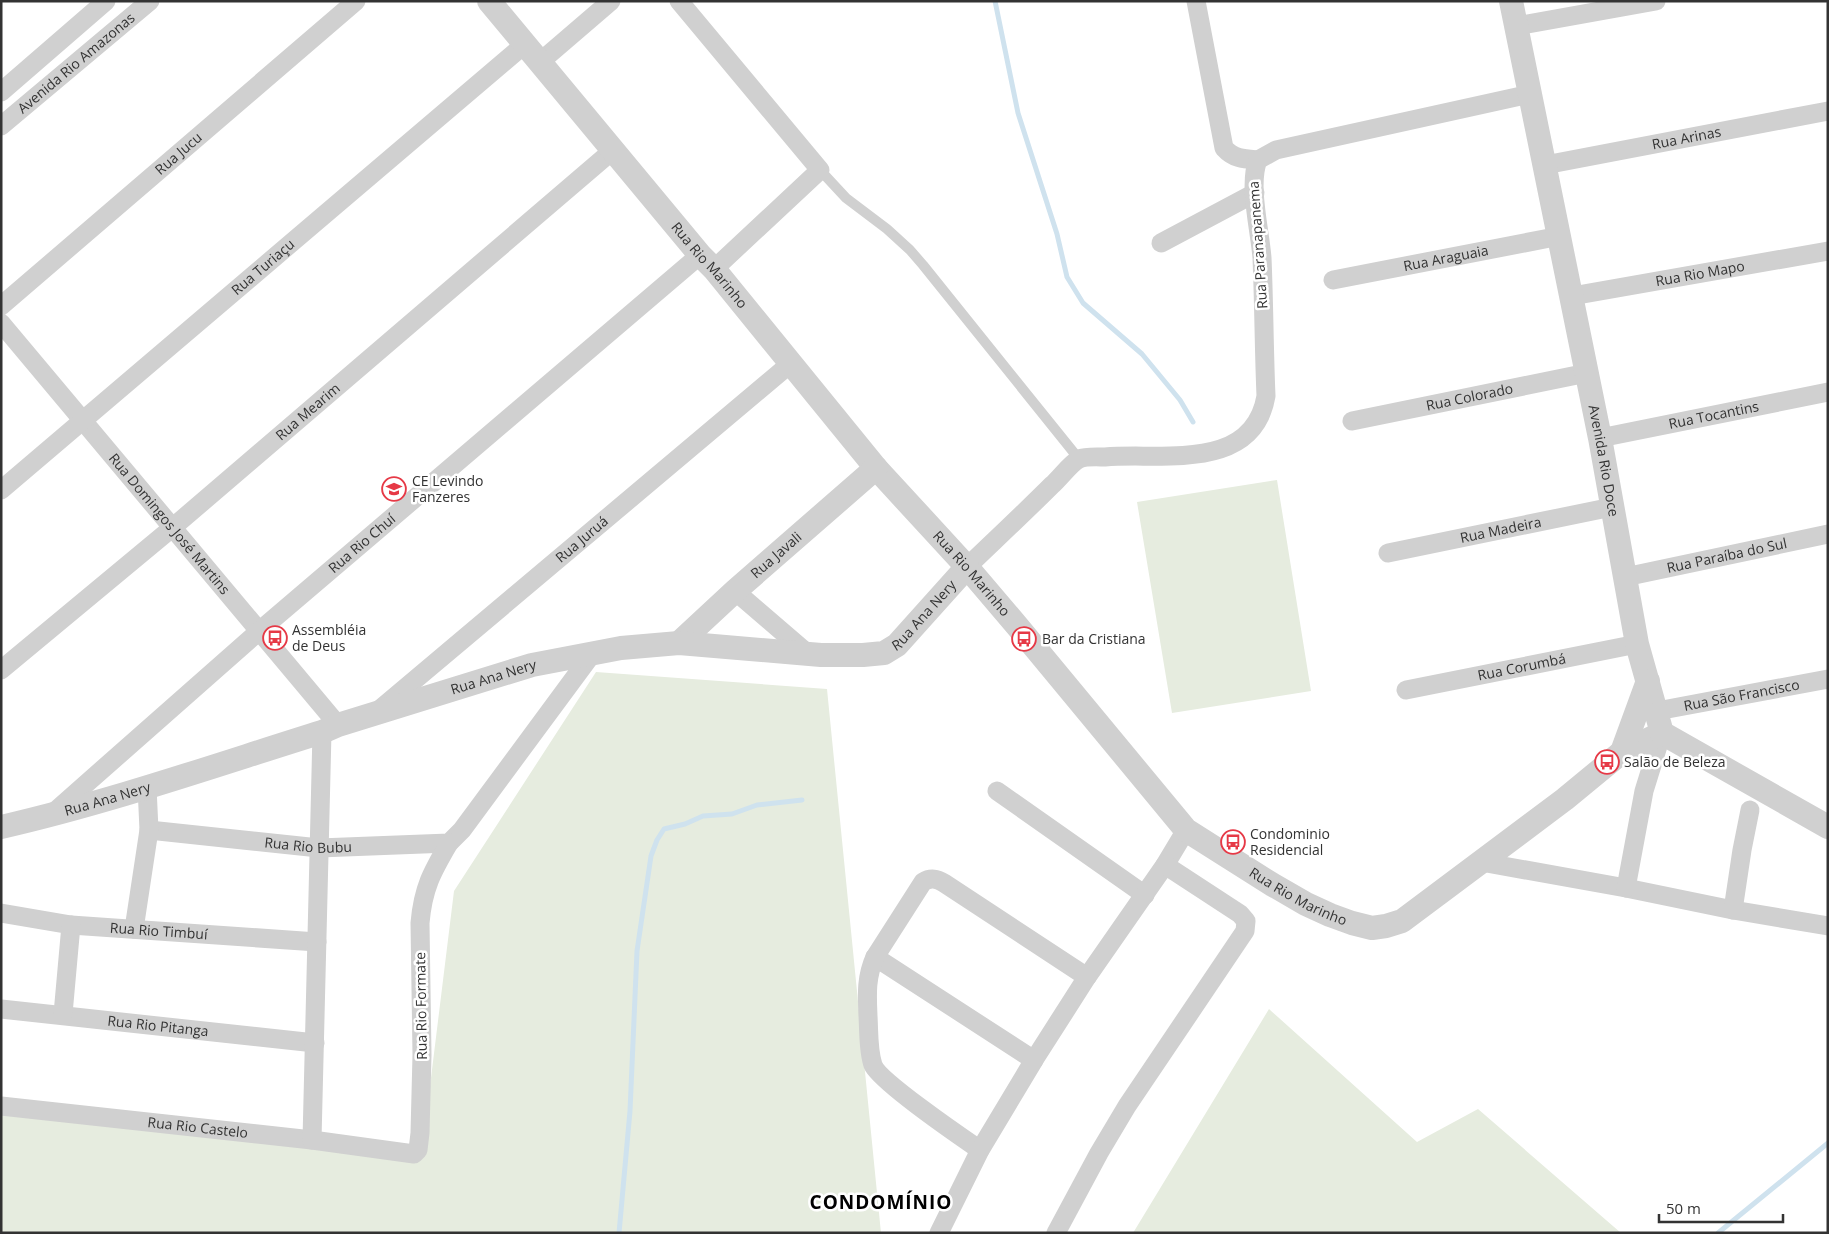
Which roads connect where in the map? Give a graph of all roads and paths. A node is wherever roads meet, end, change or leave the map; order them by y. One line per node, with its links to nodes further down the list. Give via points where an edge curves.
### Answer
1 (106, 1): 12 (street, Avenida Rio Amazonas)
2 (150, 1): 15 (street, Avenida Rio Amazonas)
3 (356, 1): 27 (street, Rua Jucu)
4 (489, 1): 11 (street, Rua Rio Marinho)
5 (611, 1): 11 (street, Rua Turiaçu)
6 (679, 1): 19 (street)
7 (1196, 1): 17 (street, via 1224,148 1239,158)
8 (1511, 1): 10 (street, Avenida Rio Doce)
9 (1656, 1): 10 (street)
10 (1516, 26): 13 (street, Avenida Rio Doce)
11 (532, 53): 16 (street, Rua Rio Marinho); 32 (street, Rua Turiaçu)
12 (1, 92)
13 (1530, 94): 17 (street, via 1276,150); 18 (street, Avenida Rio Doce)
14 (1828, 111): 18 (street, Rua Arinas)
15 (1, 126)
16 (612, 150): 24 (street, Rua Rio Marinho); 39 (street, Rua Mearim)
17 (1258, 160): 20 (street, Rua Paranapanema, via 1254,174)
18 (1545, 165): 21 (street, Avenida Rio Doce)
19 (820, 170): 24 (street, Rua Rio Chuí); 35 (lane, via 846,198 887,229 923,264)
20 (1256, 193): 22 (street); 35 (street, Rua Paranapanema, via 1262,257 1266,396 1259,418 1238,440 1220,450 1180,456)
21 (1560, 236): 25 (street, Rua Araguaia); 26 (street, Avenida Rio Doce)
22 (1161, 243)
23 (1828, 251): 26 (street, Rua Rio Mapo)
24 (707, 262): 29 (street, Rua Rio Marinho); 45 (street, Rua Rio Chuí)
25 (1333, 280)
26 (1572, 296): 30 (street, Avenida Rio Doce)
27 (1, 306)
28 (1, 323): 32 (street, Rua Domingos José Martins)
29 (790, 364): 36 (street, Rua Rio Marinho); 54 (street, Rua Juruá)
30 (1587, 373): 33 (street, Rua Colorado); 34 (street, Avenida Rio Doce)
31 (1828, 392): 34 (street, Rua Tocantins)
32 (83, 420): 37 (street, Rua Turiaçu); 39 (street, Rua Domingos José Martins)
33 (1352, 420)
34 (1600, 438): 38 (street, Avenida Rio Doce)
35 (1080, 459): 42 (street)
36 (876, 468): 42 (street, Rua Rio Marinho); 44 (street, Rua Javali)
37 (1, 490)
38 (1612, 507): 41 (street, Rua Madeira); 43 (street, Avenida Rio Doce)
39 (172, 528): 45 (street, Rua Domingos José Martins); 50 (street, Rua Mearim)
40 (1828, 534): 43 (street, Rua Paraíba do Sul)
41 (1388, 554)
42 (967, 567): 48 (street, Rua Ana Nery, via 897,645 884,653); 65 (street, Rua Rio Marinho)
43 (1625, 577): 47 (street, Avenida Rio Doce)
44 (735, 591): 46 (street, Rua Javali); 48 (street)
45 (258, 632): 56 (street, Rua Domingos José Martins); 61 (street, Rua Rio Chuí)
46 (679, 643): 48 (street, Rua Ana Nery); 49 (street, Rua Ana Nery)
47 (1637, 644): 52 (street, Avenida Rio Doce); 53 (street, Rua Corumbá)
48 (807, 653)
49 (592, 654): 54 (street, Rua Ana Nery, via 532,665); 66 (street)
50 (1, 670)
51 (1828, 679): 55 (street, Rua São Francisco)
52 (1648, 681): 55 (street, Avenida Rio Doce); 57 (street)
53 (1406, 690)
54 (372, 716): 56 (street, Rua Ana Nery)
55 (1659, 722): 57 (street, Rua Rio Marinho); 63 (street); 70 (street)
56 (330, 728): 58 (street, Rua Ana Nery); 67 (street)
57 (1622, 752): 68 (street, Rua Rio Marinho)
58 (147, 787): 61 (street, Rua Ana Nery); 64 (street)
59 (997, 791): 71 (street)
60 (1750, 810): 72 (street)
61 (50, 816): 62 (street, Rua Ana Nery)
62 (1, 826)
63 (1828, 827)
64 (149, 830): 67 (street, Rua Rio Bubu); 76 (street)
65 (1186, 830): 68 (street, Rua Rio Marinho, via 1306,904 1372,928 1402,922); 69 (street)
66 (456, 837): 67 (street, Rua Rio Bubu); 87 (street, Rua Rio Formate, via 427,883 422,902 418,1150 414,1154)
67 (319, 848): 77 (street)
68 (1480, 862): 70 (street)
69 (1165, 865): 71 (street); 89 (street, via 1240,914 1246,920 1245,931 1127,1106)
70 (1626, 888): 72 (street)
71 (1145, 894): 79 (street)
72 (1732, 910): 75 (street)
73 (1, 914): 74 (street, Rua Rio Timbuí)
74 (71, 925): 76 (street, Rua Rio Timbuí); 81 (street)
75 (1828, 926)
76 (134, 928): 77 (street, Rua Rio Timbuí)
77 (317, 942): 82 (street)
78 (875, 957): 79 (street, via 923,882 934,879); 83 (street); 86 (street, via 866,988 870,1055 874,1067 888,1083)
79 (1086, 977): 83 (street)
80 (1, 1009): 81 (street, Rua Rio Pitanga)
81 (63, 1014): 82 (street, Rua Rio Pitanga)
82 (315, 1043): 85 (street)
83 (1034, 1060): 86 (street)
84 (1, 1106): 85 (street, Rua Rio Castelo)
85 (312, 1140): 87 (street, Rua Rio Castelo)
86 (980, 1150): 88 (street)
87 (394, 1151)
88 (939, 1233)
89 (1056, 1233)

